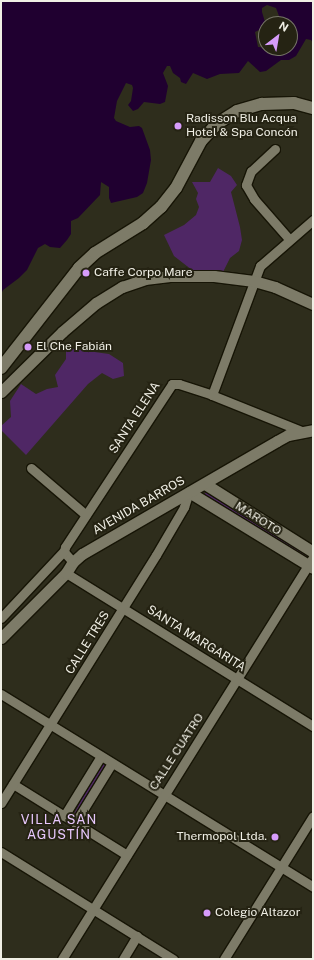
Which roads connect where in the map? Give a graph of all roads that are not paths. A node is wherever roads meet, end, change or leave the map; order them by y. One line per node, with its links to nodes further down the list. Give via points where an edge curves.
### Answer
1 (313, 108): 7 (main road, via 294,103 262,104 237,111 218,123 201,141 176,188 161,207 143,223 95,253 83,264)
2 (275, 149): 4 (street, via 251,171 246,185 254,199)
3 (313, 220): 4 (street)
4 (289, 239): 5 (street, via 263,261)
5 (254, 281): 6 (street, via 275,287); 8 (street, via 214,276 170,276 145,279 122,287 96,303 68,327); 9 (street)
6 (313, 304)
7 (1, 368)
8 (1, 392)
9 (212, 396): 10 (street, SANTA ELENA); 14 (street, SANTA ELENA, via 175,384 170,386)
10 (309, 431): 12 (street, AVENIDA BARROS, via 288,435)
11 (31, 468): 14 (street)
12 (205, 484): 13 (street, AVENIDA BARROS); 16 (street, MAROTO)
13 (189, 492): 17 (street, AVENIDA BARROS, via 82,554); 18 (street, MAROTO); 20 (street, CALLE TRES, via 184,507)
14 (86, 515): 15 (street, SANTA ELENA)
15 (64, 551): 17 (street); 21 (street)
16 (313, 552)
17 (73, 562): 19 (street, AVENIDA BARROS)
18 (311, 564): 23 (street, CALLE CUATRO)
19 (66, 573): 20 (street, SANTA MARGARITA); 22 (street, AVENIDA BARROS)
20 (124, 608): 23 (street, SANTA MARGARITA); 25 (street, CALLE TRES)
21 (1, 618)
22 (1, 638)
23 (238, 679): 26 (street, SANTA MARGARITA); 30 (street, CALLE CUATRO)
24 (1, 694): 25 (street)
25 (50, 724): 27 (street); 29 (street, CALLE TRES)
26 (313, 726)
27 (101, 756): 28 (street); 32 (street)
28 (112, 763): 30 (street); 34 (street)
29 (13, 784): 31 (street, CALLE TRES); 32 (street)
30 (164, 795): 36 (street, CALLE CUATRO); 37 (street)
31 (1, 803)
32 (64, 816): 34 (street)
33 (313, 816): 37 (street)
34 (75, 823): 36 (street)
35 (1, 852): 39 (street)
36 (127, 855): 39 (street, CALLE CUATRO)
37 (281, 868): 38 (street); 44 (street)
38 (313, 887)
39 (93, 909): 40 (street); 41 (street, CALLE CUATRO)
40 (137, 936): 42 (street); 43 (street)
41 (62, 959)
42 (123, 959)
43 (173, 959)
44 (224, 959)

